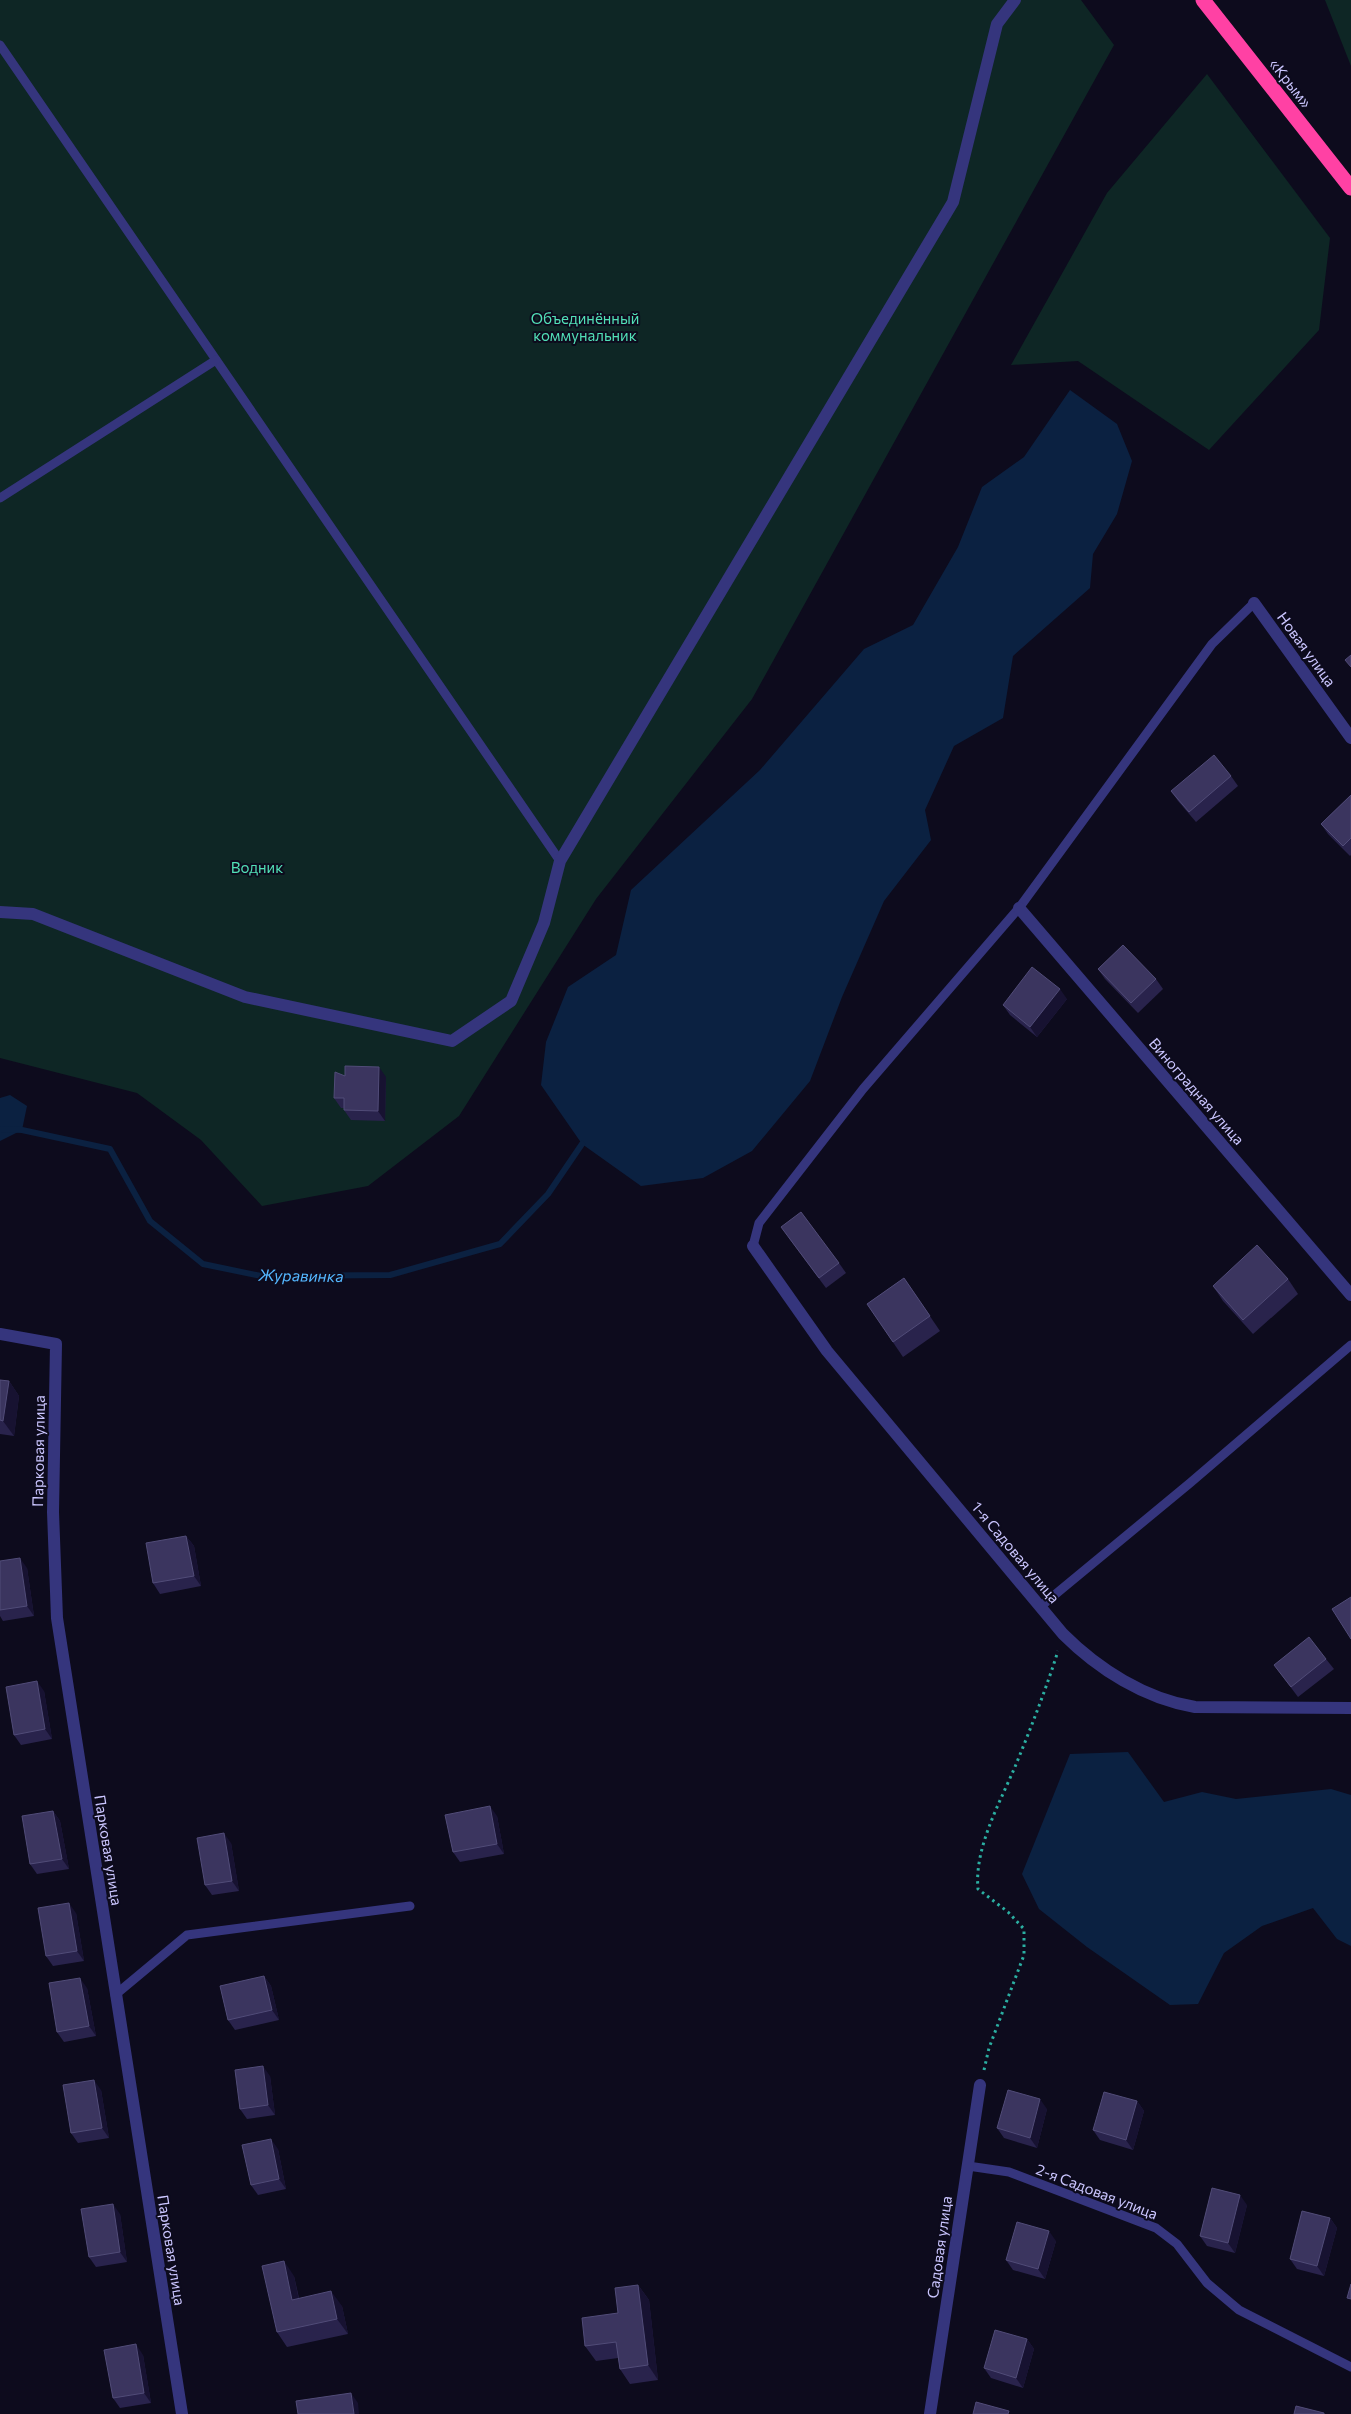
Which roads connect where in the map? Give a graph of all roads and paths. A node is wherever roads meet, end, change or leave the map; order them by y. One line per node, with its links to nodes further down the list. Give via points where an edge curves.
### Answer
1 (1015, 0): 9 (street, via 997,24 953,202)
2 (1203, 0): 4 (highway, «Крым»)
3 (0, 45): 5 (lane)
4 (1351, 188)
5 (216, 360): 6 (lane); 9 (lane)
6 (0, 498)
7 (1254, 603): 8 (street, Новая улица); 10 (lane, via 1212,644)
8 (1351, 738)
9 (560, 861): 11 (street, via 544,923 511,1002 452,1041 245,997 33,914)
10 (1019, 908): 12 (lane, via 851,1105 759,1223); 13 (street, Виноградная улица)
11 (0, 912)
12 (753, 1246): 16 (street, 1-я Садовая улица, via 827,1351)
13 (1351, 1295)
14 (0, 1334): 20 (street, Парковая улица, via 56,1344 53,1512 57,1618)
15 (1351, 1345): 16 (lane)
16 (1040, 1606): 17 (street, 1-я Садовая улица)
17 (1063, 1634): 18 (street, 1-я Садовая улица, via 1082,1653 1143,1691 1169,1703 1194,1707); 21 (path, via 1044,1696 986,1840 977,1873 978,1889 1024,1929 1024,1955 989,2048)
18 (1351, 1708)
19 (410, 1906): 20 (lane, via 187,1935)
20 (115, 1995): 24 (street, Парковая улица)
21 (980, 2085): 22 (street, Садовая улица)
22 (968, 2166): 23 (lane, 2-я Садовая улица, via 1009,2172 1156,2228 1177,2244 1207,2283 1239,2310); 25 (street, Садовая улица)
23 (1351, 2367)
24 (182, 2414)
25 (930, 2414)

